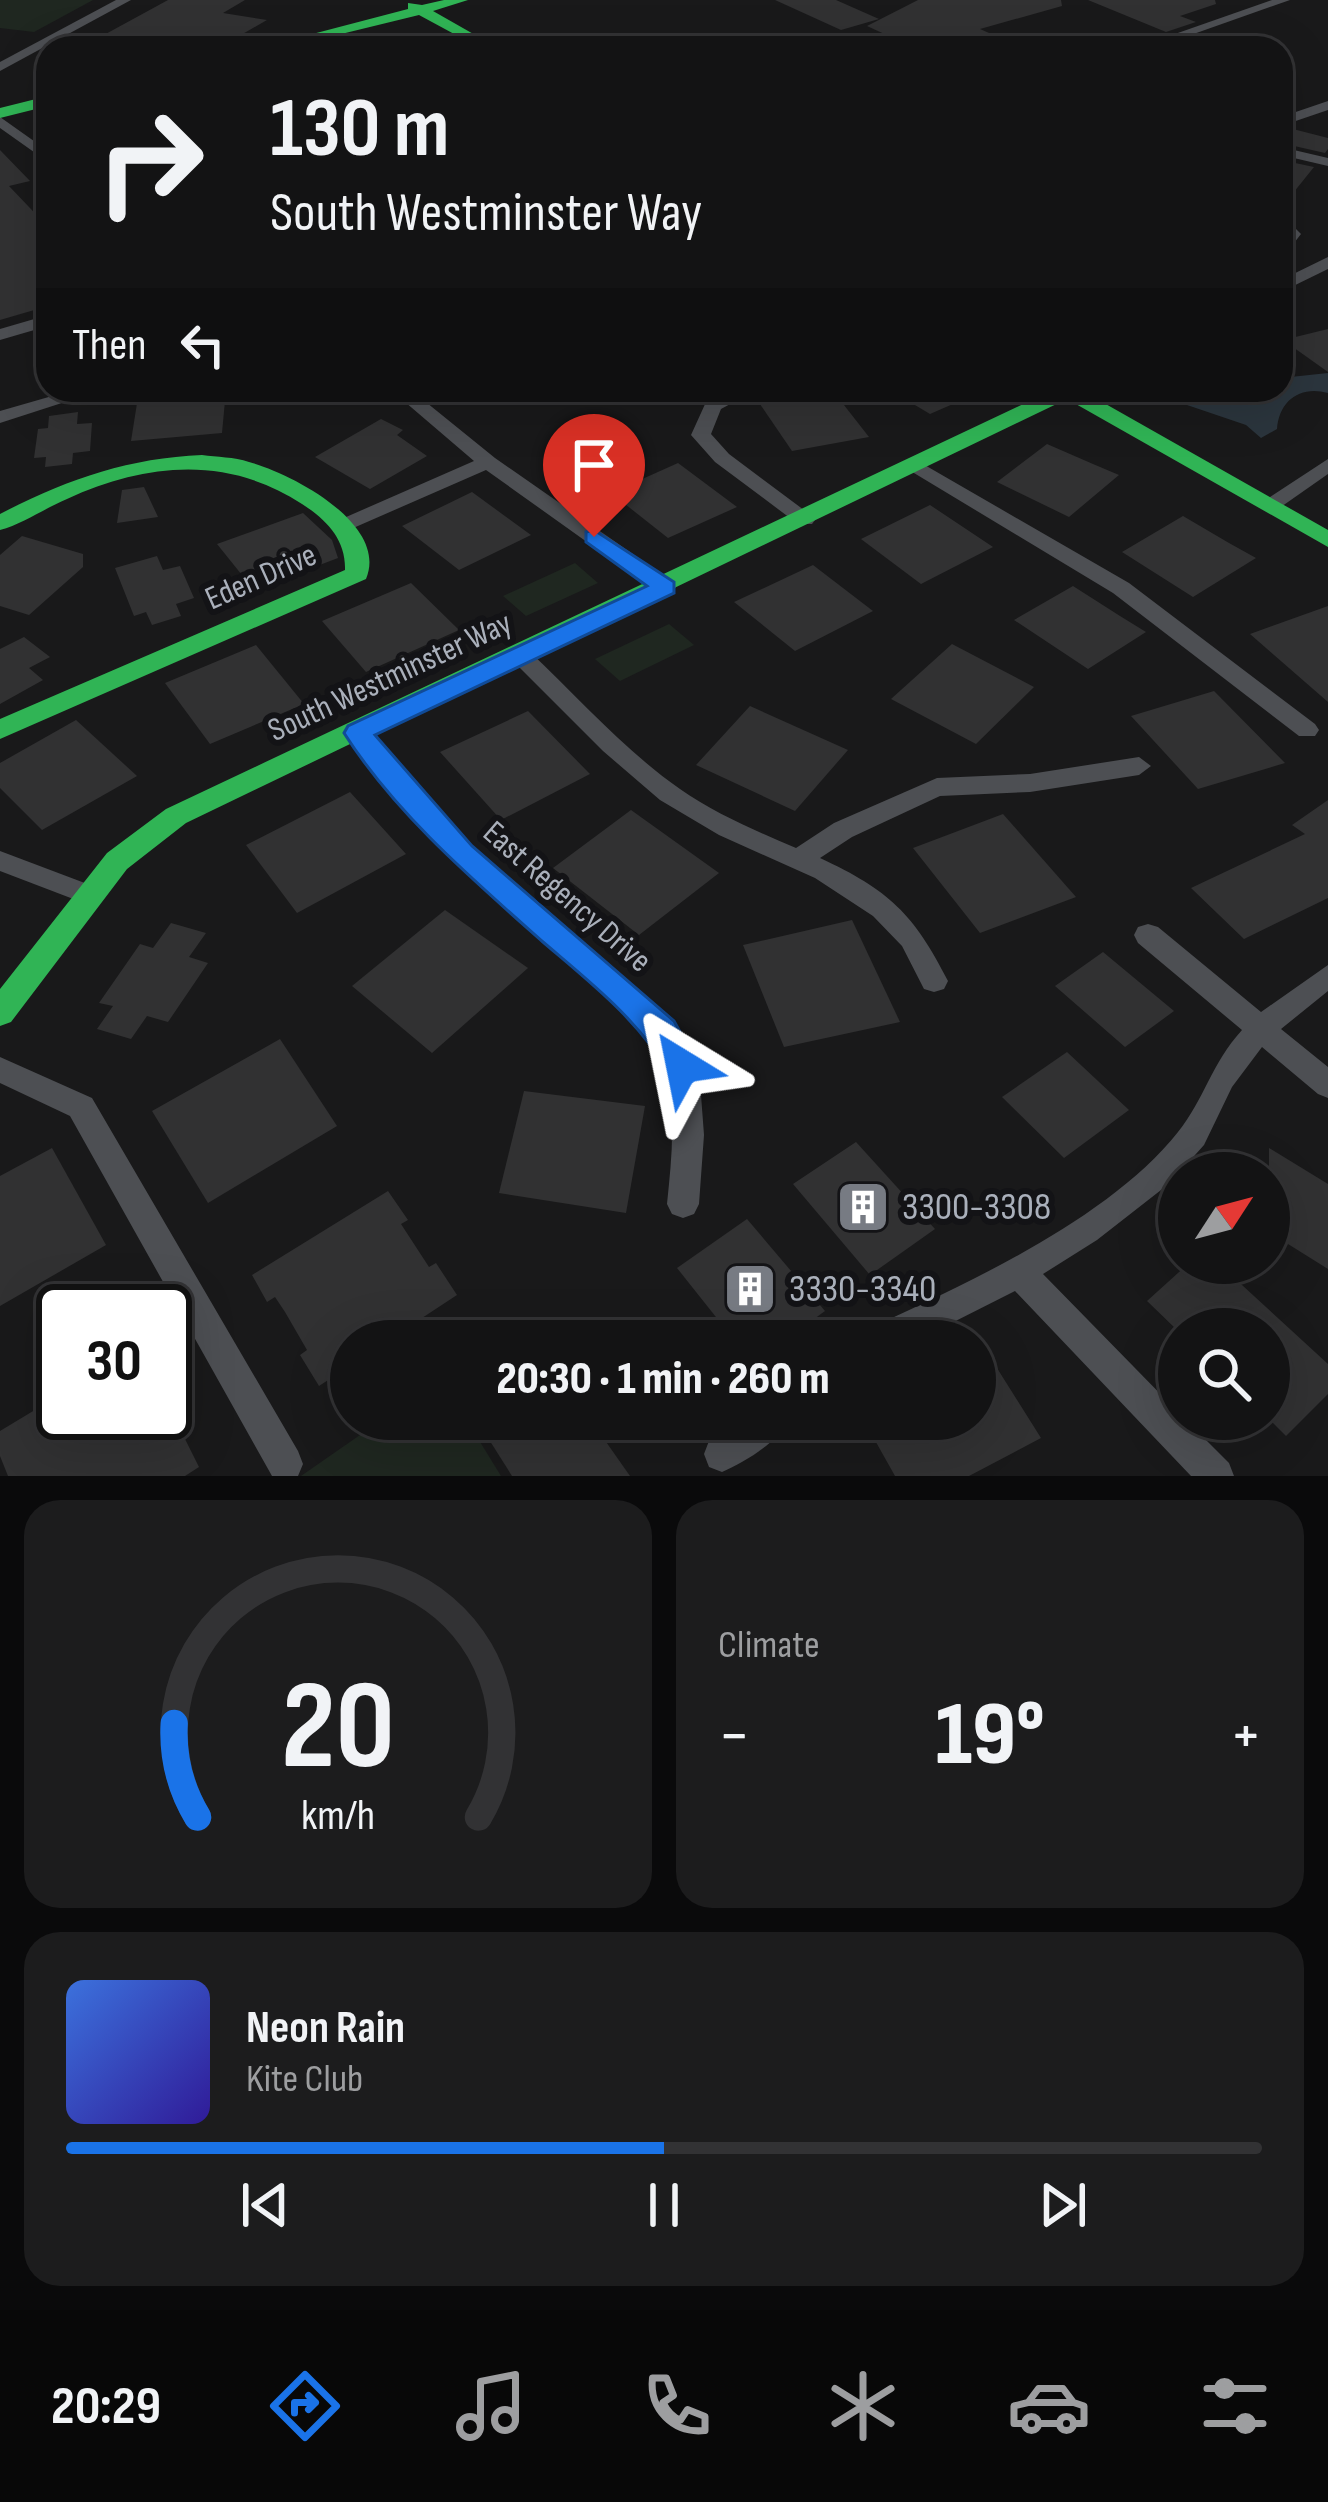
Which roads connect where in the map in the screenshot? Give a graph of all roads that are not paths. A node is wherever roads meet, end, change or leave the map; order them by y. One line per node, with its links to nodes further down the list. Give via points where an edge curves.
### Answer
1 (125, 0): 5 (street)
2 (461, 0): 4 (street)
3 (1284, 0): 8 (street)
4 (411, 5): 6 (street); 7 (street)
5 (58, 36)
6 (306, 36)
7 (468, 36)
8 (1177, 36)
9 (36, 48): 10 (street)
10 (0, 67)
11 (36, 105): 13 (street)
12 (1328, 105): 14 (street)
13 (0, 117): 15 (street)
14 (1293, 118)
15 (36, 148)
16 (1293, 154): 17 (street)
17 (1328, 161)
18 (1328, 262): 19 (street)
19 (1293, 281)
20 (36, 324): 21 (street)
21 (0, 335)
22 (52, 402): 27 (street)
23 (415, 402): 28 (street)
24 (721, 402): 32 (street, via 701,434)
25 (1045, 402): 30 (street, South Westminster Way)
26 (1087, 402): 31 (street)
27 (0, 417)
28 (488, 462): 34 (street, Eden Drive); 36 (street)
29 (1328, 465): 31 (street)
30 (916, 466): 32 (street, South Westminster Way); 39 (street, via 1121,588)
31 (1271, 506): 35 (street)
32 (805, 520): 36 (street, South Westminster Way)
33 (0, 523): 34 (street, via 65,489 167,462 260,468)
34 (344, 525): 38 (street, Eden Drive, via 360,560 357,574)
35 (1328, 539)
36 (665, 587): 37 (street, South Westminster Way)
37 (520, 656): 40 (street, South Westminster Way); 42 (street, via 671,796)
38 (0, 730)
39 (1307, 730)
40 (358, 733): 44 (street, South Westminster Way, via 176,816 133,846); 52 (street, East Regency Drive, via 462,854 662,1030 682,1066 691,1108)
41 (1139, 766): 42 (street, via 937,787)
42 (802, 857): 47 (street, via 908,933)
43 (0, 861): 44 (street)
44 (89, 895): 48 (street, South Westminster Way)
45 (1148, 934): 49 (street)
46 (1328, 976): 49 (street)
47 (934, 982)
48 (0, 1013)
49 (1260, 1029): 51 (street); 53 (street, via 1224,1074 1190,1140 1133,1196)
50 (0, 1069): 57 (street, via 81,1107)
51 (1328, 1084)
52 (683, 1204)
53 (1017, 1270): 54 (street); 58 (street)
54 (925, 1320)
55 (742, 1440): 56 (street)
56 (722, 1454)
57 (285, 1464)
58 (1216, 1476)

